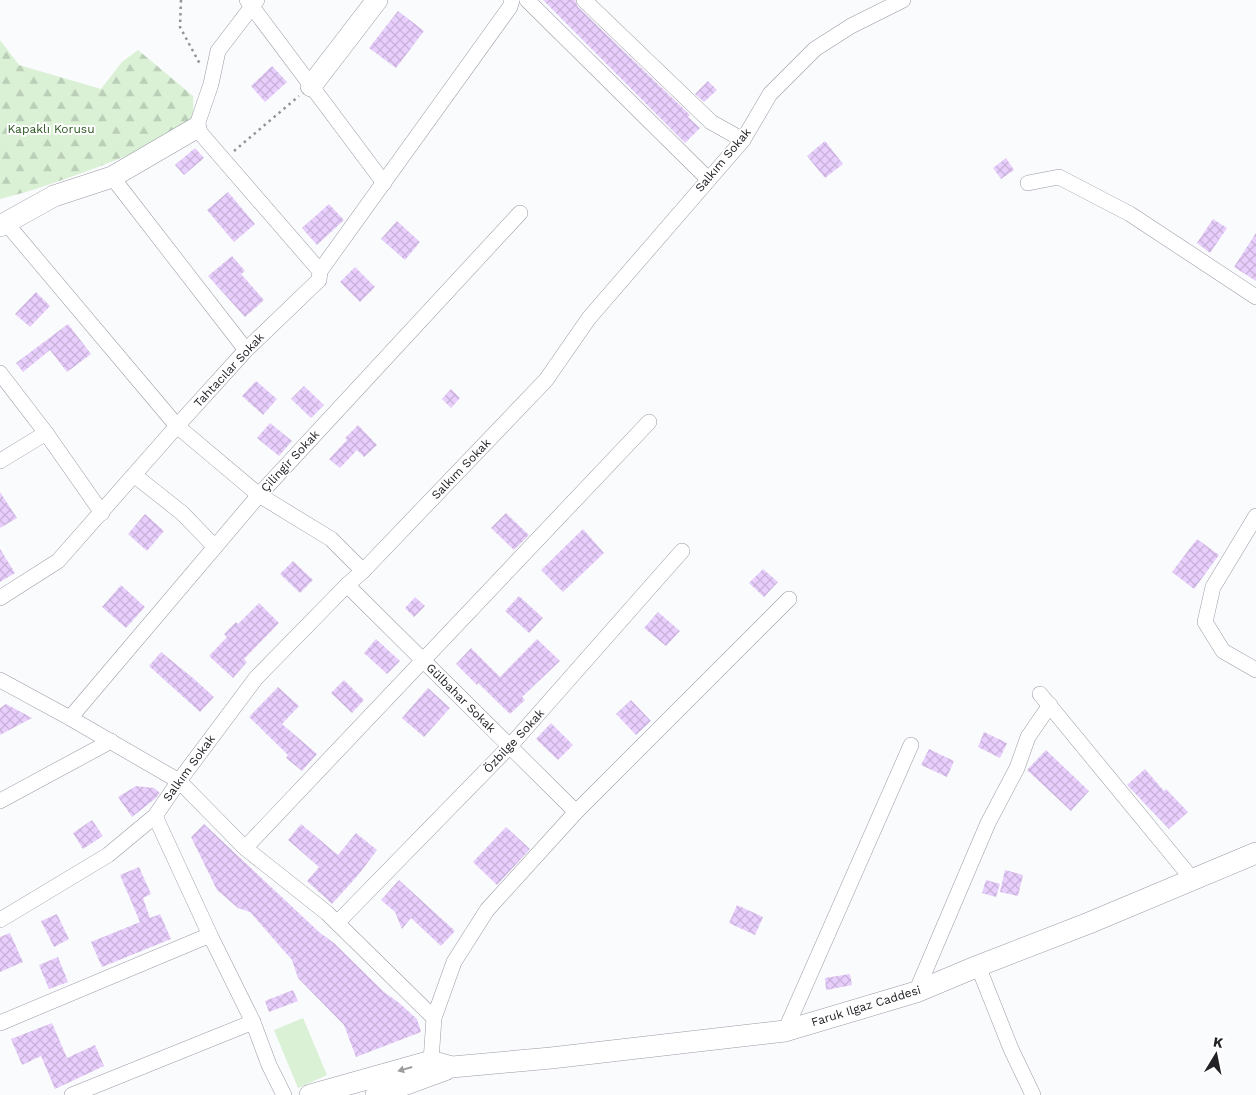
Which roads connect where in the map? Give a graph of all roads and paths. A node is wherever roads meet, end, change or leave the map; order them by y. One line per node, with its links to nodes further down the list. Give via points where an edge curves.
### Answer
1 (180, 0): 8 (path, via 180,27)
2 (377, 0): 9 (street)
3 (512, 0): 15 (street, Tahtacılar Sokak)
4 (526, 0): 14 (street)
5 (584, 0): 11 (street, via 711,122)
6 (903, 0): 11 (street, Salkım Sokak, via 851,26 815,49 770,94)
7 (252, 2): 8 (street, via 218,51); 9 (street)
8 (210, 84): 10 (street)
9 (311, 86): 12 (path); 15 (street)
10 (196, 128): 12 (street); 13 (street)
11 (743, 140): 14 (street, Salkım Sokak)
12 (224, 160): 19 (street)
13 (112, 177): 18 (street, via 54,196); 21 (street)
14 (708, 179): 33 (street, Salkım Sokak, via 589,318 546,380)
15 (384, 182): 19 (street, Tahtacılar Sokak)
16 (1028, 183): 20 (street, via 1059,177 1130,214)
17 (520, 213): 28 (street, Çilingir Sokak)
18 (3, 225): 24 (street)
19 (320, 271): 21 (street, Tahtacılar Sokak, via 318,280)
20 (1256, 297)
21 (246, 350): 24 (street, Tahtacılar Sokak)
22 (0, 373): 25 (street)
23 (649, 422): 37 (street)
24 (177, 426): 27 (street, Tahtacılar Sokak); 28 (street)
25 (46, 433): 26 (street); 29 (street)
26 (0, 461)
27 (134, 475): 29 (street, Tahtacılar Sokak); 31 (street, via 182,513)
28 (259, 495): 31 (street, Çilingir Sokak); 33 (street, via 331,539)
29 (102, 513): 35 (street, Tahtacılar Sokak, via 58,561)
30 (1256, 516): 38 (street, via 1213,587 1205,622 1223,651)
31 (215, 547): 40 (street, Çilingir Sokak)
32 (682, 551): 43 (street, Özbilge Sokak)
33 (363, 571): 34 (street, Salkım Sokak)
34 (347, 585): 37 (street, Gülbahar Sokak); 44 (street, Salkım Sokak, via 256,678)
35 (0, 598)
36 (789, 599): 46 (street)
37 (423, 660): 43 (street, Gülbahar Sokak); 48 (street)
38 (1256, 670)
39 (3, 686): 40 (street)
40 (70, 718): 41 (street)
41 (111, 742): 44 (street); 45 (street)
42 (911, 745): 59 (street)
43 (510, 746): 46 (street, Gülbahar Sokak); 52 (street, Özbilge Sokak)
44 (179, 781): 47 (street, Salkım Sokak); 48 (street)
45 (0, 801)
46 (576, 812): 56 (street, via 487,910 454,962)
47 (156, 816): 51 (street, Salkım Sokak, via 108,855); 53 (street)
48 (245, 848): 52 (street)
49 (1256, 853): 50 (street, Faruk Ilgaz Caddesi)
50 (1193, 880): 54 (street, Faruk Ilgaz Caddesi); 55 (street, via 1045,700)
51 (0, 920)
52 (337, 923): 56 (street)
53 (210, 935): 57 (street); 58 (street)
54 (978, 966): 55 (street, Faruk Ilgaz Caddesi); 66 (street, via 1011,1049)
55 (916, 992): 59 (street, Faruk Ilgaz Caddesi)
56 (434, 1018): 60 (street)
57 (0, 1022)
58 (253, 1022): 62 (street); 63 (street)
59 (785, 1031): 61 (street, Faruk Ilgaz Caddesi)
60 (431, 1062): 61 (street, Faruk Ilgaz Caddesi); 64 (street, Faruk Ilgaz Caddesi, one-way to 64)
61 (452, 1067): 65 (street, Faruk Ilgaz Caddesi)
62 (72, 1095)
63 (284, 1095)
64 (310, 1095)
65 (376, 1095)
66 (1034, 1095)

